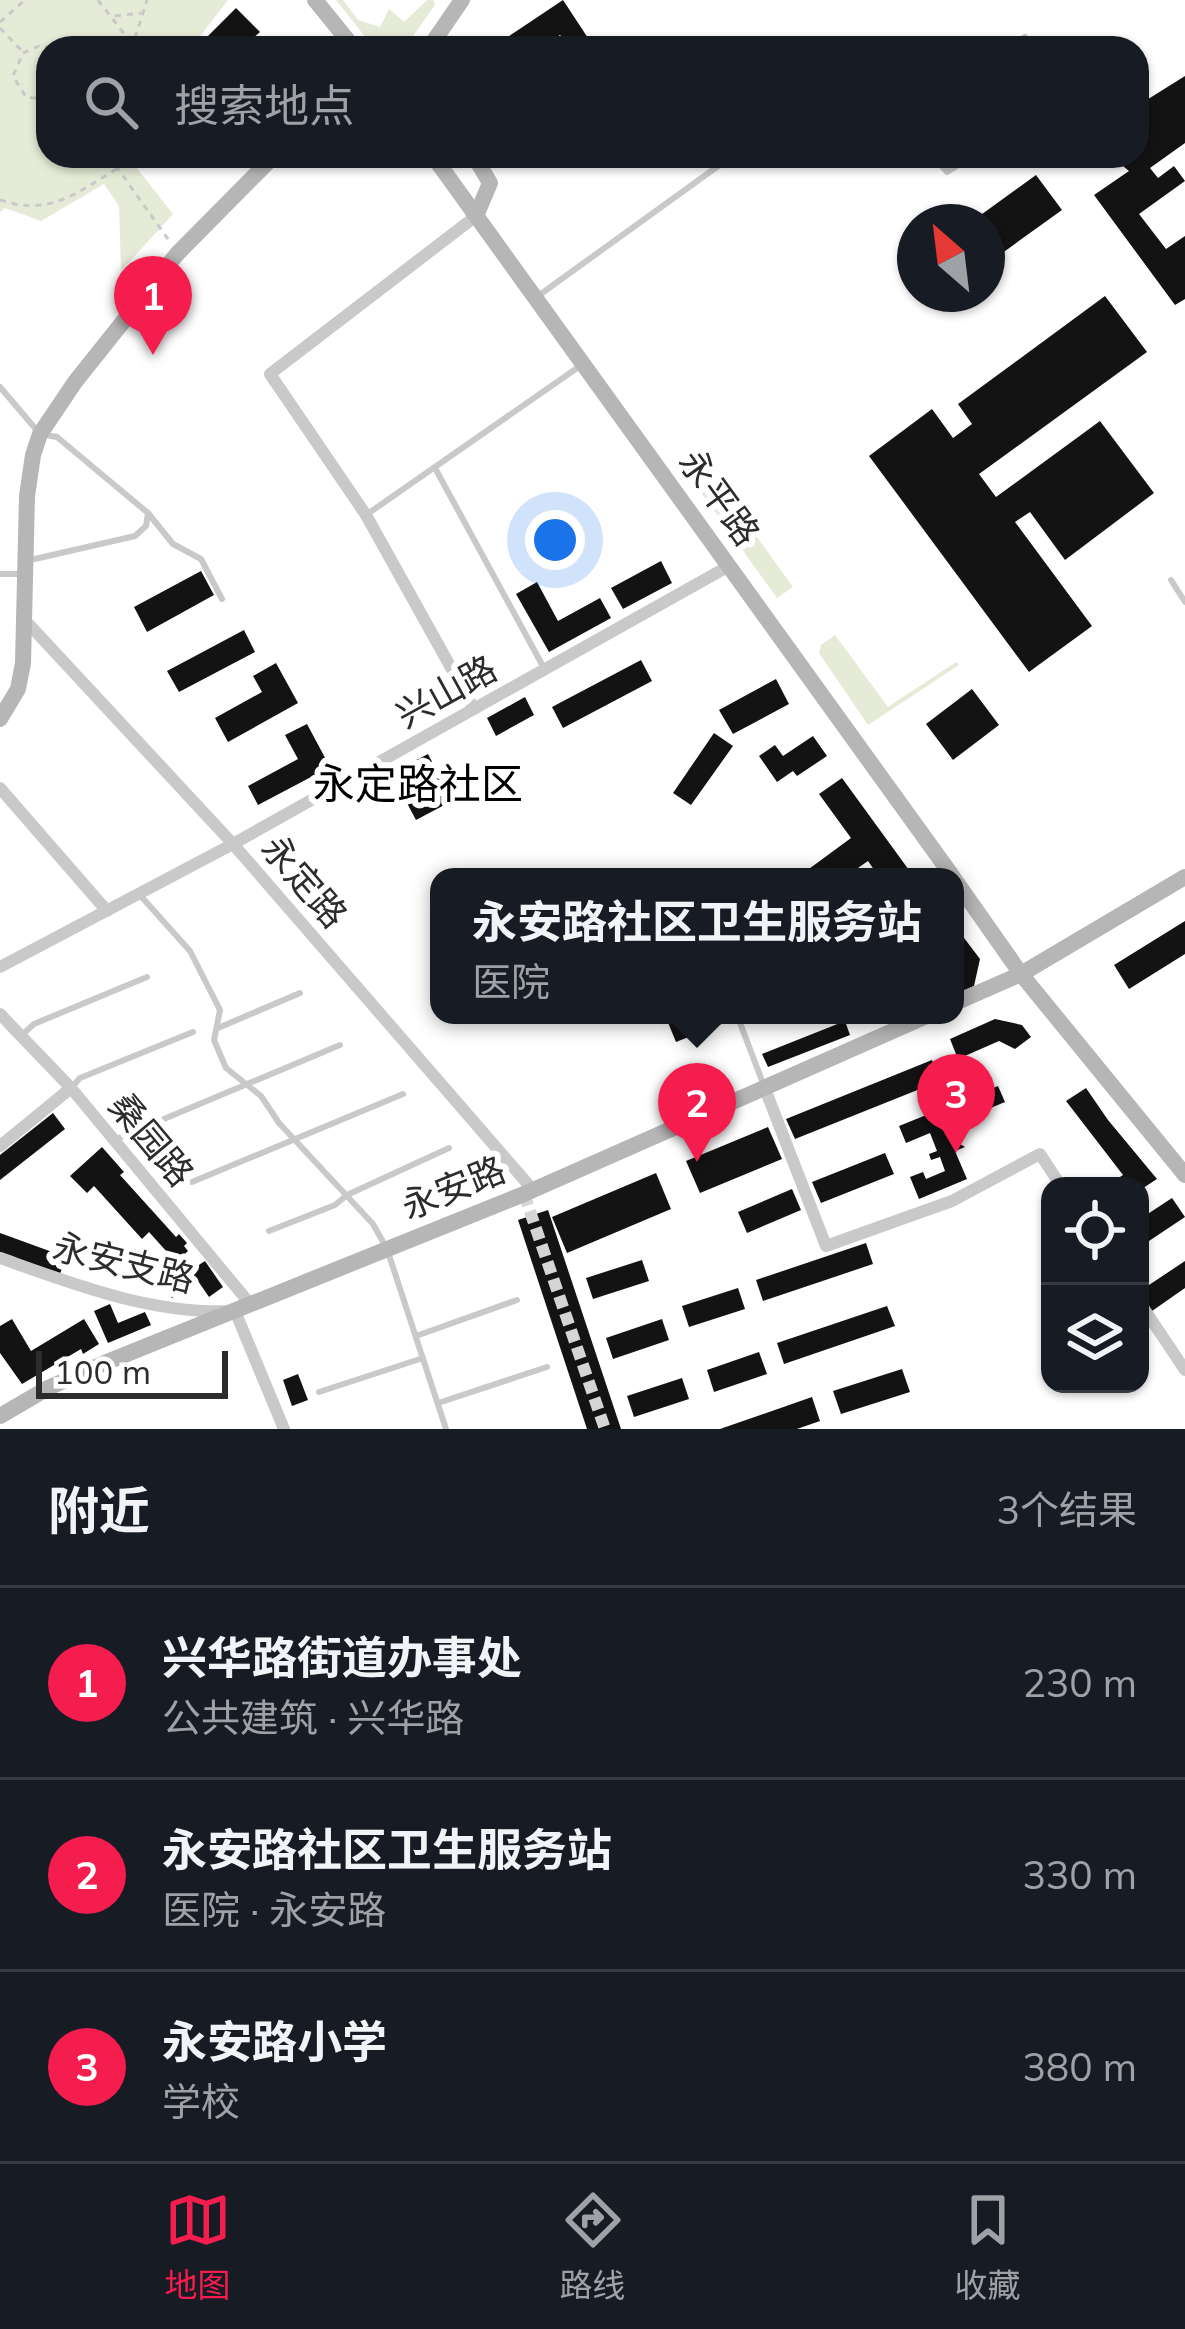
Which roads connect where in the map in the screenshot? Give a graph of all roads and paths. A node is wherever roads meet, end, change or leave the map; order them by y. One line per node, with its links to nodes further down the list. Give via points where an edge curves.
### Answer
1 (25, 0): 8 (path)
2 (98, 0): 7 (path)
3 (147, 0): 6 (path)
4 (315, 0): 11 (street)
5 (462, 0): 12 (street)
6 (143, 13): 7 (path); 10 (path)
7 (112, 16): 9 (path)
8 (0, 25): 14 (path)
9 (127, 36)
10 (136, 36)
11 (344, 36)
12 (437, 36)
13 (36, 47): 14 (path)
14 (23, 52): 15 (path, via 15,84)
15 (36, 98)
16 (118, 168): 22 (path, via 52,206)
17 (121, 168): 24 (path)
18 (262, 168): 24 (street)
19 (442, 168): 23 (street, 永平路)
20 (481, 168): 23 (street, via 490,183)
21 (715, 168): 25 (lane)
22 (0, 200)
23 (476, 216): 25 (street, 永平路); 31 (street, via 270,374)
24 (177, 254): 28 (street)
25 (535, 298): 26 (street, 永平路)
26 (583, 364): 29 (lane); 32 (street, 永平路)
27 (0, 387): 28 (lane)
28 (40, 434): 30 (lane, via 57,437); 33 (street)
29 (435, 468): 31 (lane); 39 (lane)
30 (148, 513): 33 (lane, via 135,536); 36 (lane, via 173,544 201,559)
31 (366, 515): 40 (street)
32 (730, 566): 39 (street, 兴山路); 44 (street, 永平路)
33 (26, 567): 34 (lane); 38 (street)
34 (0, 574)
35 (1171, 580): 37 (lane)
36 (222, 599)
37 (1185, 602)
38 (24, 619): 41 (street, via 18,689); 43 (street, 永定路)
39 (545, 670): 40 (street, 兴山路)
40 (474, 709): 43 (street, 兴山路)
41 (0, 719)
42 (2, 792): 48 (street)
43 (233, 844): 47 (street, 兴山路); 72 (street, 永定路)
44 (946, 868)
45 (1185, 877): 50 (street)
46 (964, 893): 50 (street, 永平路)
47 (140, 894): 48 (street, 兴山路); 57 (lane, via 190,951 220,1010)
48 (107, 911): 49 (street, 兴山路)
49 (0, 967)
50 (1022, 974): 53 (street); 69 (street, 永平路)
51 (147, 977): 59 (lane)
52 (300, 993): 57 (lane)
53 (964, 1000)
54 (1, 1015): 59 (street, 桑园路)
55 (740, 1024): 63 (lane)
56 (909, 1024): 63 (street, 永安路)
57 (215, 1030): 61 (lane, via 226,1068)
58 (193, 1031): 62 (lane)
59 (20, 1036): 62 (street, 桑园路)
60 (340, 1045): 61 (lane)
61 (248, 1084): 65 (lane); 66 (lane)
62 (71, 1088): 65 (street, 桑园路); 67 (street)
63 (765, 1089): 70 (street, via 826,1246 952,1201 1040,1154); 72 (street, 永安路)
64 (403, 1094): 66 (lane)
65 (115, 1140): 78 (street, 桑园路)
66 (298, 1140): 71 (lane); 73 (lane)
67 (0, 1146)
68 (449, 1148): 73 (lane)
69 (1185, 1174)
70 (1055, 1177)
71 (192, 1182)
72 (533, 1190): 75 (street, 永安路)
73 (346, 1195): 74 (lane); 75 (lane)
74 (269, 1231)
75 (387, 1249): 78 (street, 永安路); 80 (lane)
76 (0, 1258): 78 (street, 永安支路, via 101,1294 196,1313)
77 (518, 1300): 80 (lane)
78 (243, 1308): 86 (street, 永安路, via 48,1388); 87 (street, 桑园路)
79 (1149, 1316): 83 (street)
80 (416, 1336): 81 (lane)
81 (423, 1358): 84 (lane); 85 (lane)
82 (547, 1367): 85 (lane)
83 (1185, 1370)
84 (319, 1392)
85 (438, 1403): 88 (lane)
86 (0, 1416)
87 (284, 1429)
88 (446, 1429)

